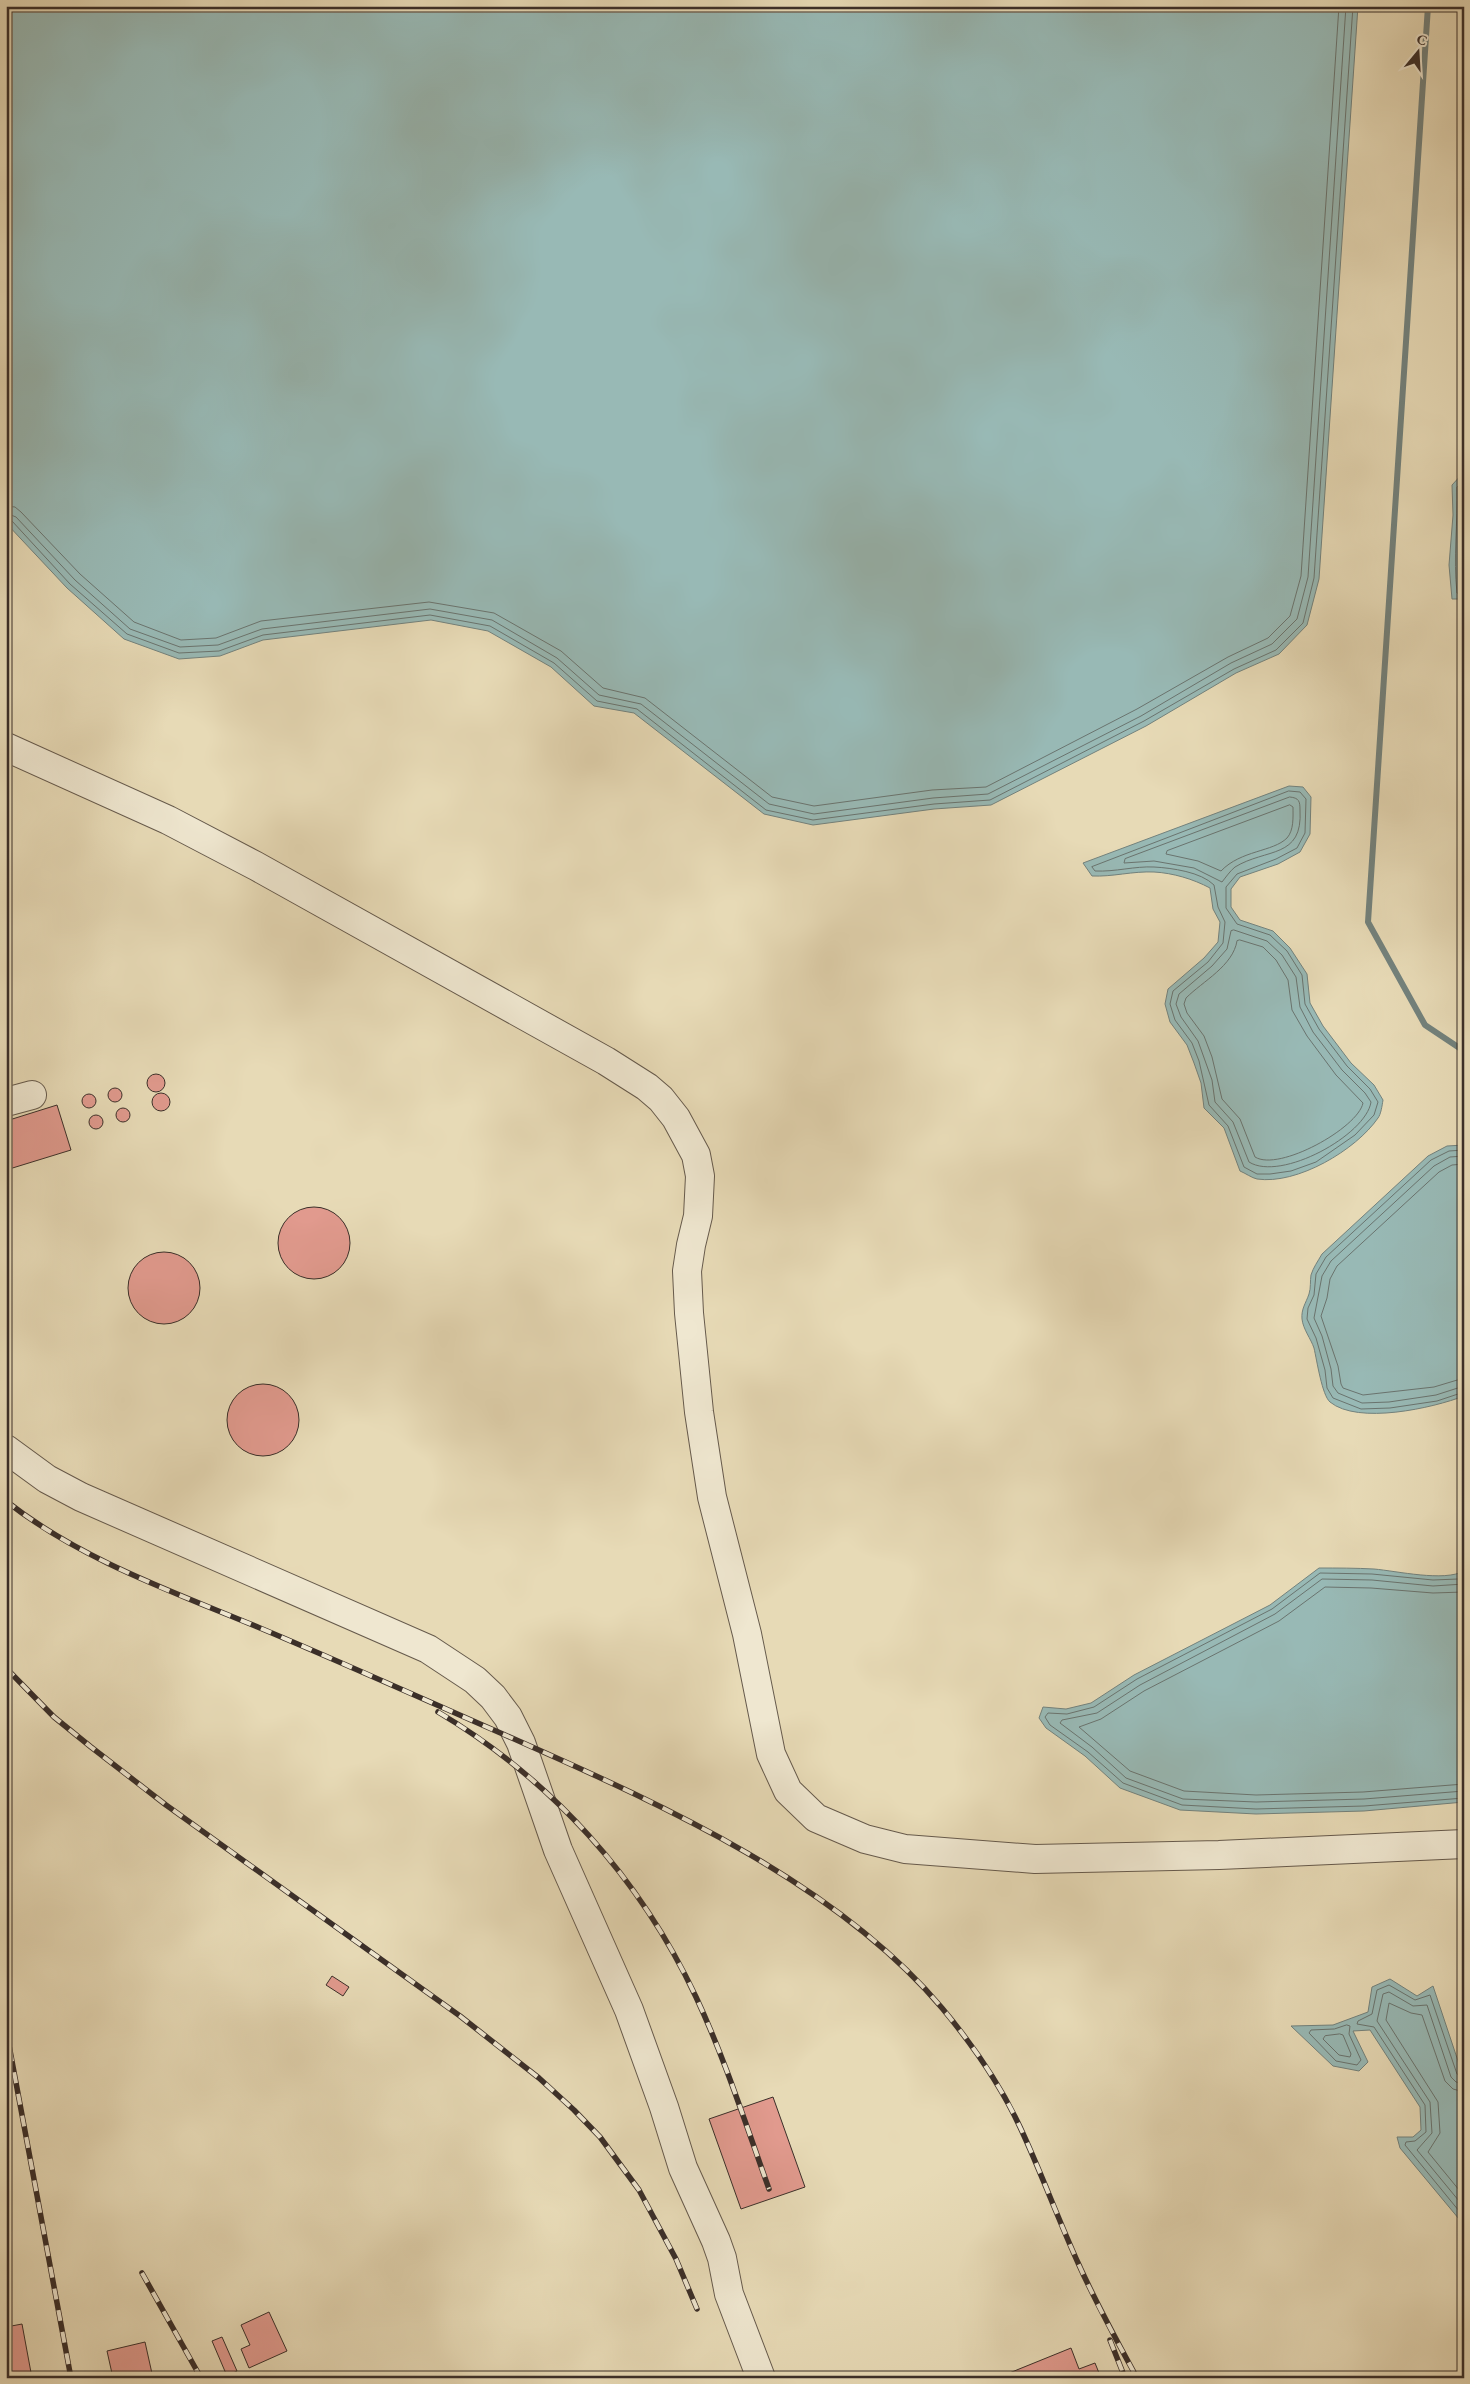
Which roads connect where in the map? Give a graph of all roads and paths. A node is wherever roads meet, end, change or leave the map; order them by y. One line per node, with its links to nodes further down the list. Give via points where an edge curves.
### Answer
1 (6, 746): 3 (lane, via 168,820 256,866 606,1060 647,1087 676,1118 696,1155 700,1176 698,1216 687,1271 699,1412 712,1497 747,1634 771,1754 788,1791 816,1818 865,1839 905,1850 1035,1859)
2 (6, 1449): 4 (lane, via 47,1479 81,1497 428,1649 475,1680 493,1697 521,1742 558,1850 629,2010 683,2168 716,2240 729,2294)
3 (1464, 1844)
4 (761, 2378)

